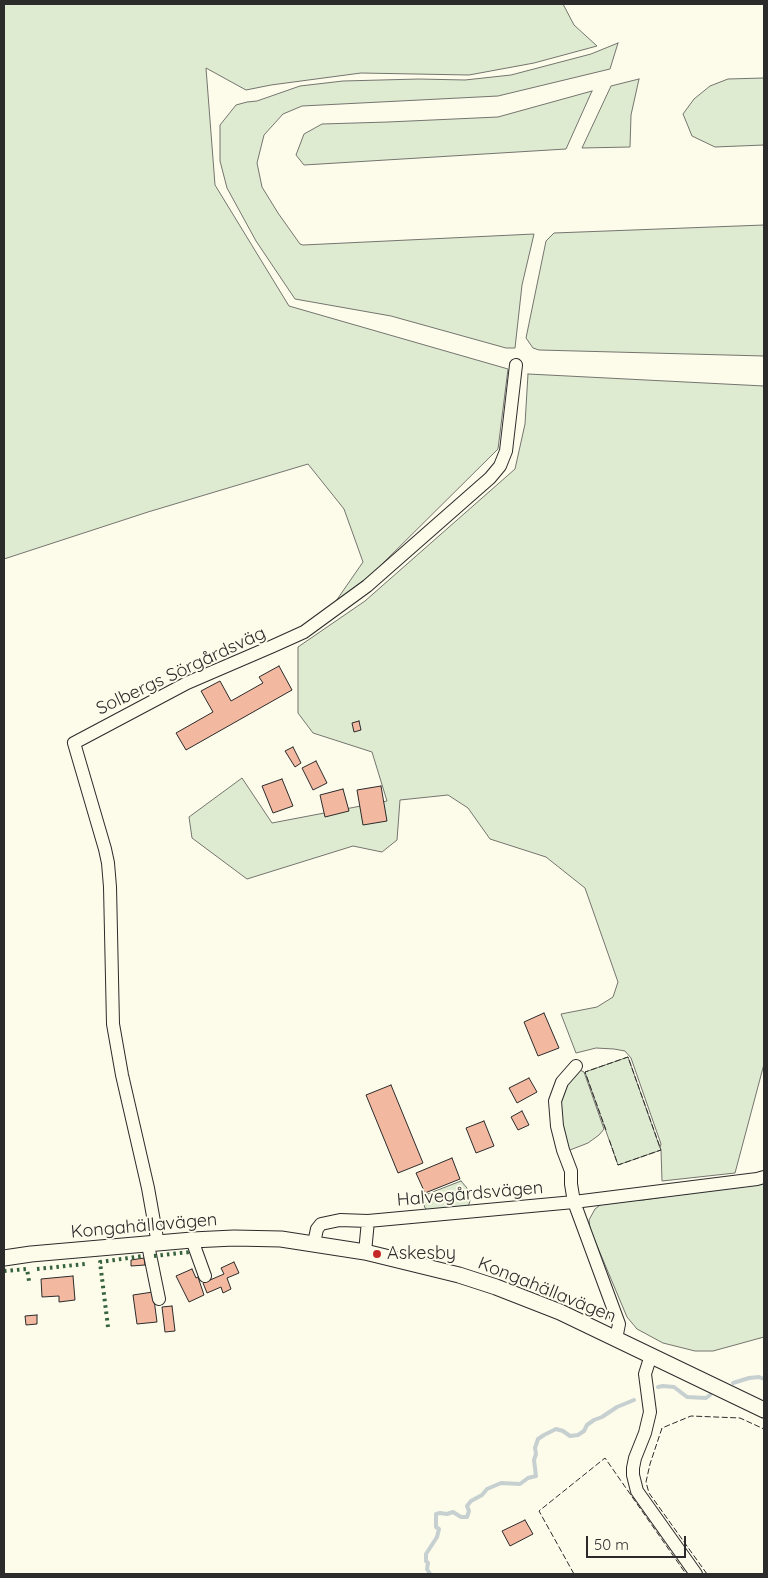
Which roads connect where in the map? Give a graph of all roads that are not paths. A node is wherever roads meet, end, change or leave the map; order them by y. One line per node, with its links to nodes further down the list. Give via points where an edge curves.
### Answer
1 (516, 365): 8 (street, Solbergs Sörgårdsväg, via 506,451 500,466 367,586 304,632 187,683 74,743 108,864 113,1024 148,1188)
2 (576, 1066): 4 (street, via 562,1082 555,1100 558,1126 571,1171)
3 (764, 1177): 4 (street, Halvegårdsvägen)
4 (574, 1202): 5 (street, Halvegårdsvägen); 13 (street, via 619,1324)
5 (368, 1221): 7 (street, Halvegårdsvägen, via 340,1220 321,1224); 9 (street)
6 (192, 1240): 7 (street, Kongahällavägen, via 255,1238); 8 (street, Kongahällavägen); 11 (street)
7 (314, 1243): 9 (street, Kongahällavägen)
8 (153, 1244): 10 (street, Kongahällavägen); 12 (street)
9 (365, 1252): 13 (street, Kongahällavägen, via 496,1287)
10 (4, 1258)
11 (204, 1276)
12 (159, 1299)
13 (616, 1338): 14 (street, Kongahällavägen)
14 (651, 1355): 15 (street, Kongahällavägen); 16 (street, via 645,1374 650,1412 633,1475 637,1491)
15 (764, 1410)
16 (696, 1574)

